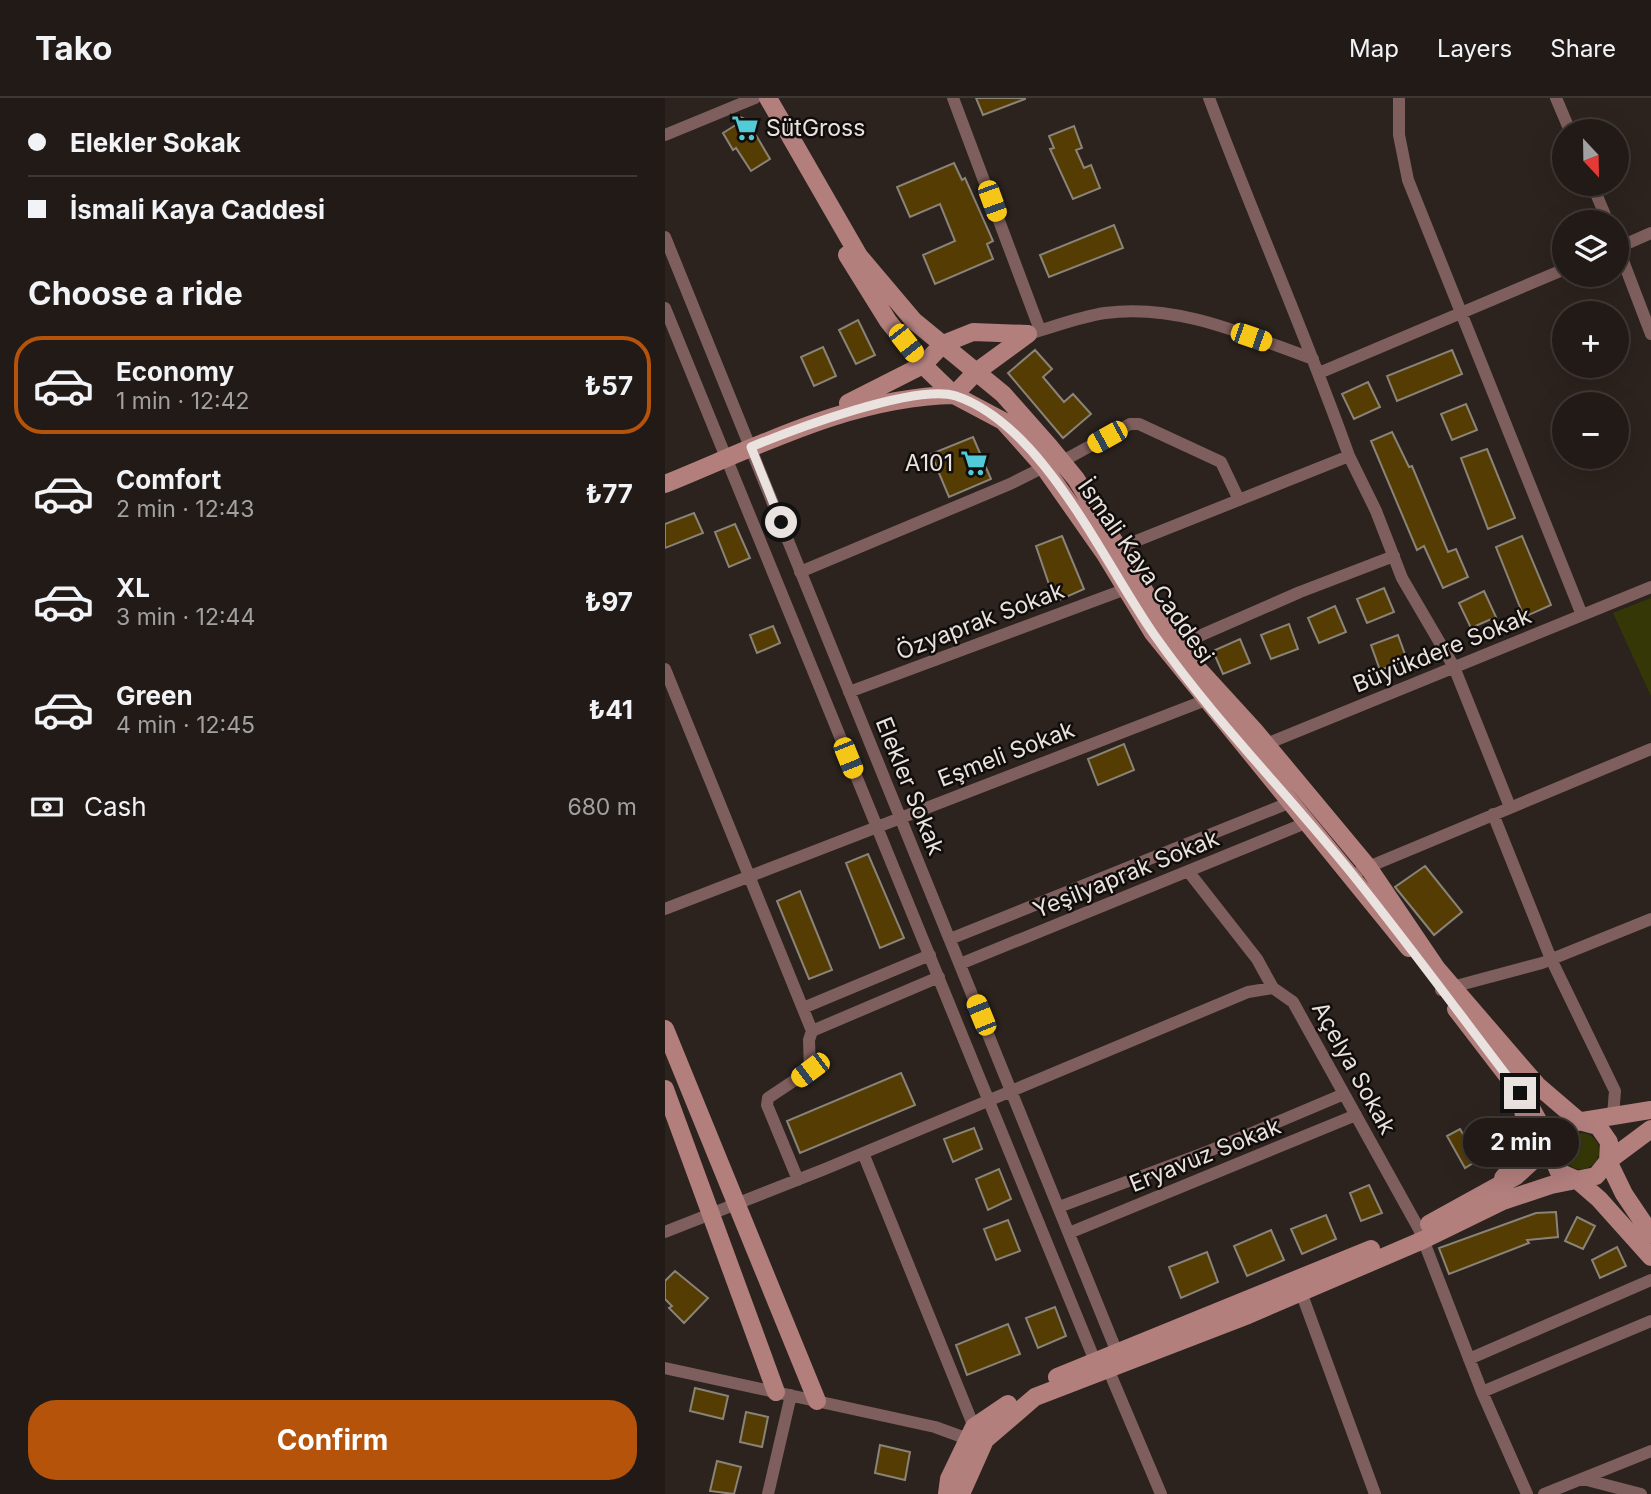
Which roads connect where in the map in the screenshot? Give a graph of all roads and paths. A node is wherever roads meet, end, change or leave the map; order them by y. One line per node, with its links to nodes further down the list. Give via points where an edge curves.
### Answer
1 (754, 98): 8 (street); 21 (street, İsmali Kaya Caddesi, via 888,320)
2 (768, 98): 19 (street, via 859,256 914,321)
3 (953, 98): 16 (street)
4 (1209, 98): 20 (street)
5 (1399, 98): 15 (street, via 1399,135 1408,180)
6 (1561, 99): 7 (street)
7 (1567, 119)
8 (665, 135)
9 (1651, 233): 11 (street)
10 (665, 237): 26 (street, Elekler Sokak)
11 (1629, 242)
12 (1552, 274): 15 (street)
13 (1629, 278): 17 (street)
14 (665, 308): 18 (street, Elekler Sokak)
15 (1461, 312): 23 (street); 37 (street)
16 (1034, 332): 19 (street, via 973,332); 20 (street, via 1105,313 1152,311 1192,318); 22 (street)
17 (1651, 334)
18 (670, 337): 28 (street, Elekler Sokak)
19 (943, 344): 21 (street); 22 (street)
20 (1313, 359): 23 (street)
21 (923, 365): 24 (street, İsmali Kaya Caddesi); 25 (street)
22 (976, 372): 24 (street); 29 (street, via 1003,394)
23 (1319, 373): 27 (street)
24 (954, 395): 25 (street, via 874,404); 29 (street, İsmali Kaya Caddesi, via 1003,421)
25 (803, 425): 26 (street)
26 (751, 447): 28 (street); 34 (street, Elekler Sokak)
27 (1349, 456): 31 (street); 33 (street)
28 (725, 460): 30 (street); 51 (street, Elekler Sokak)
29 (1052, 464): 31 (street, via 1130,424 1139,424 1221,462); 32 (street, İsmali Kaya Caddesi); 34 (street)
30 (665, 484)
31 (1239, 500): 32 (street)
32 (1112, 551): 36 (street, İsmali Kaya Caddesi); 38 (street)
33 (1394, 556): 38 (street); 39 (street)
34 (800, 572): 41 (street, Elekler Sokak)
35 (1649, 585): 37 (street, Büyükdere Sokak)
36 (1126, 589): 38 (street, İsmali Kaya Caddesi); 41 (street, Özyaprak Sokak)
37 (1582, 615): 39 (street, Büyükdere Sokak)
38 (1173, 647): 42 (street, İsmali Kaya Caddesi); 43 (street)
39 (1454, 667): 43 (street, Büyükdere Sokak); 47 (street)
40 (665, 669): 54 (street)
41 (849, 692): 49 (street, Elekler Sokak)
42 (1206, 699): 45 (street, İsmali Kaya Caddesi); 49 (street, Eşmeli Sokak)
43 (1266, 745): 45 (street, Büyükdere Sokak); 53 (street)
44 (1651, 749): 47 (street)
45 (1248, 752): 46 (street, İsmali Kaya Caddesi)
46 (1291, 802): 50 (street, İsmali Kaya Caddesi); 57 (street, Yeşilyaprak Sokak)
47 (1510, 807): 48 (street)
48 (1493, 814): 53 (street); 59 (street)
49 (900, 817): 51 (street, Eşmeli Sokak); 57 (street, Elekler Sokak)
50 (1308, 822): 52 (street, Yeşilyaprak Sokak); 53 (street, İsmali Kaya Caddesi)
51 (876, 827): 54 (street, Eşmeli Sokak); 58 (street, Elekler Sokak)
52 (1188, 871): 60 (street, Yeşilyaprak Sokak); 62 (street, Açelya Sokak, via 1257,959)
53 (1360, 871): 63 (street, İsmali Kaya Caddesi)
54 (748, 876): 55 (street, Eşmeli Sokak); 64 (street)
55 (665, 909)
56 (1651, 919): 59 (street)
57 (950, 939): 60 (street, Elekler Sokak)
58 (930, 955): 61 (street, Elekler Sokak); 64 (street)
59 (1551, 960): 63 (street); 74 (street, via 1615,1091)
60 (960, 964): 69 (street, Elekler Sokak)
61 (939, 977): 66 (street); 71 (street, Elekler Sokak)
62 (1273, 989): 69 (street, via 1248,992); 70 (street, Açelya Sokak, via 1293,1002)
63 (1447, 989): 67 (street, İsmali Kaya Caddesi); 75 (street, via 1537,1084)
64 (803, 1008): 66 (street)
65 (665, 1028): 83 (street)
66 (812, 1031): 80 (street, via 810,1070 768,1098 767,1105)
67 (1511, 1081): 77 (street, İsmali Kaya Caddesi); 82 (street, via 1526,1123 1521,1149 1507,1174)
68 (665, 1089): 85 (street)
69 (1011, 1091): 71 (street); 84 (street, Elekler Sokak)
70 (1345, 1094): 73 (street, Açelya Sokak); 84 (street, Eryavuz Sokak)
71 (987, 1101): 78 (street); 95 (street, Elekler Sokak)
72 (1651, 1110): 74 (street)
73 (1356, 1115): 87 (street, Eryavuz Sokak); 88 (street, Açelya Sokak)
74 (1613, 1115): 75 (street)
75 (1579, 1121): 77 (street, via 1561,1128); 79 (street, via 1605,1133)
76 (1651, 1129): 79 (street)
77 (1551, 1144): 81 (street, via 1559,1172); 82 (street, via 1516,1176)
78 (863, 1153): 80 (street); 100 (street)
79 (1608, 1161): 81 (street, via 1596,1176); 89 (street)
80 (798, 1180): 83 (street)
81 (1577, 1180): 88 (street, via 1503,1201); 90 (street, via 1617,1216)
82 (1482, 1196): 88 (street)
83 (738, 1203): 85 (street); 99 (street)
84 (1059, 1207): 87 (street, Elekler Sokak)
85 (711, 1214): 86 (street); 98 (street)
86 (665, 1232)
87 (1069, 1233): 95 (street, Elekler Sokak)
88 (1421, 1234): 92 (street); 94 (street, Açelya Sokak); 95 (street)
89 (1651, 1234)
90 (1651, 1257)
91 (1651, 1280): 94 (street)
92 (1301, 1292): 95 (street); 107 (street)
93 (1651, 1321): 97 (street)
94 (1469, 1359): 97 (street, Açelya Sokak)
95 (1106, 1360): 100 (street, via 1036,1385); 105 (street, via 1034,1397 1000,1424 975,1458); 106 (street)
96 (665, 1368): 98 (street)
97 (1482, 1392): 108 (street, Açelya Sokak)
98 (783, 1394): 99 (street); 103 (street)
99 (817, 1401): 100 (street)
100 (971, 1433): 104 (street, via 949,1479)
101 (1651, 1451): 102 (street)
102 (1583, 1478): 109 (street); 110 (street)
103 (768, 1494)
104 (947, 1494)
105 (961, 1494)
106 (1161, 1494)
107 (1375, 1494)
108 (1527, 1494)
109 (1545, 1494)
110 (1641, 1494)

